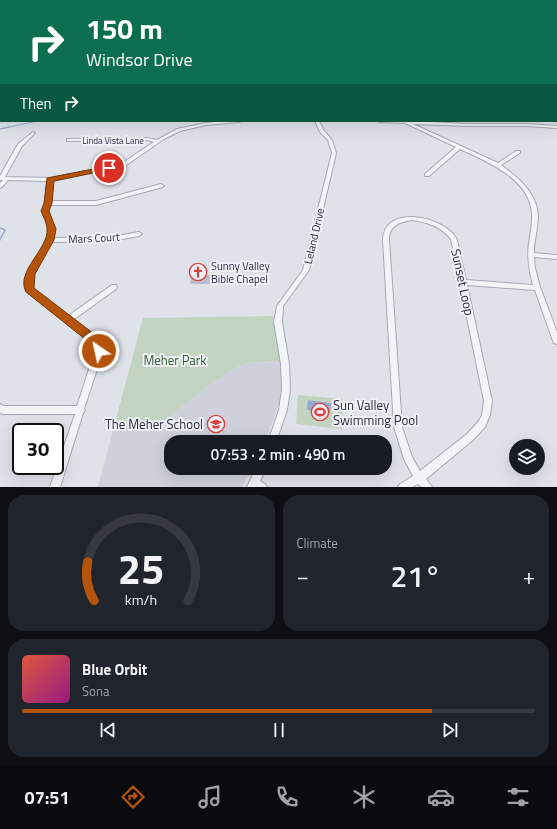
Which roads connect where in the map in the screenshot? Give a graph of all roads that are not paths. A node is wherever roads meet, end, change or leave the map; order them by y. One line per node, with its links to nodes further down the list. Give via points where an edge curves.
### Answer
1 (212, 122): 7 (street, via 192,126)
2 (317, 122): 29 (street, Leland Drive, via 330,140 334,153 306,270 280,306 278,322 285,364 286,390 283,410)
3 (404, 122): 4 (street); 8 (street)
4 (557, 127)
5 (33, 133): 12 (street, via 20,145)
6 (69, 140): 7 (street, Linda Vista Lane)
7 (157, 141): 13 (street, via 123,165)
8 (458, 148): 10 (street); 11 (street)
9 (518, 152): 10 (street)
10 (498, 165): 19 (street, via 526,190 533,205 535,217)
11 (427, 175)
12 (2, 178): 13 (street); 14 (street)
13 (50, 180): 16 (street)
14 (0, 186)
15 (160, 186): 16 (street, via 96,203)
16 (48, 203): 18 (street, via 45,211 52,229)
17 (139, 234): 18 (street, Mars Court, via 112,239)
18 (50, 240): 24 (street, via 30,274 29,289)
19 (531, 255): 20 (street); 23 (street)
20 (557, 257)
21 (463, 282): 23 (street); 31 (street, Sunset Loop, via 488,408 482,424 470,437); 31 (street, Sunset Loop, via 456,245 446,229 430,221 416,220 398,222 389,229 388,259 398,427 408,459)
22 (114, 287): 24 (street)
23 (537, 288): 25 (street)
24 (68, 319): 28 (street, via 94,340 99,351)
25 (555, 329): 26 (street)
26 (557, 341)
27 (0, 408): 28 (street)
28 (81, 410): 33 (street)
29 (274, 435)
30 (259, 475): 32 (street)
31 (419, 478): 34 (street); 35 (street, Sunset Loop)
32 (256, 486)
33 (55, 487)
34 (403, 487)
35 (427, 487)

